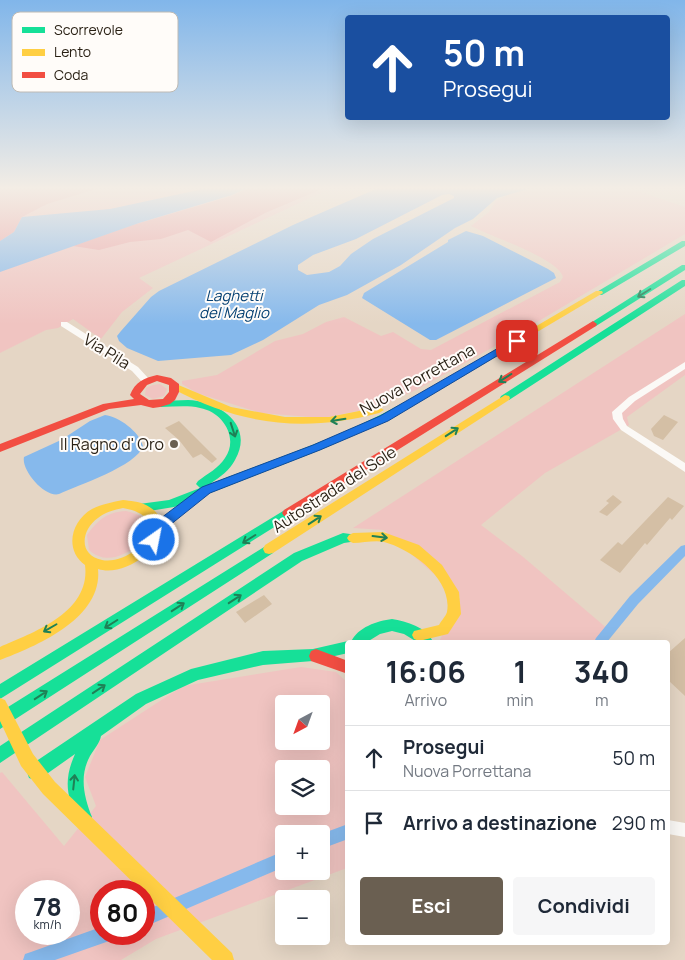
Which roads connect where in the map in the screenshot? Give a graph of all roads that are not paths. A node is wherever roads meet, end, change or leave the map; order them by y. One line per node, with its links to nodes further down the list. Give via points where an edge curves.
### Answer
1 (685, 243): 6 (highway, Nuova Porrettana)
2 (685, 267): 25 (highway, Autostrada del Sole, one-way to 25)
3 (685, 282): 28 (highway, Autostrada del Sole, one-way to 3)
4 (64, 324): 7 (street, Via Pila, via 135,369)
5 (685, 366): 13 (street, via 617,412 624,428)
6 (450, 381): 8 (highway, one-way to 8, via 366,414 314,422 255,415 189,395); 14 (highway, Nuova Porrettana, via 384,418)
7 (142, 384): 8 (highway, via 163,378); 9 (highway, via 135,395); 11 (highway)
8 (176, 387): 10 (highway, via 172,398)
9 (140, 402): 10 (highway); 11 (highway)
10 (161, 404): 15 (highway, one-way to 15, via 210,407 228,419 236,434 234,451 223,467)
11 (107, 406): 12 (highway)
12 (0, 448)
13 (685, 468)
14 (206, 490): 15 (highway, Nuova Porrettana); 17 (highway)
15 (170, 504): 16 (highway)
16 (143, 507): 17 (highway, via 156,521); 18 (highway, via 128,504 112,506 91,516 78,532 76,542 78,551)
17 (157, 530): 18 (highway, via 148,549 127,563 108,566)
18 (91, 563): 22 (highway, one-way to 22, via 93,583 82,604 57,624)
19 (423, 639): 20 (highway, via 398,625 387,625 376,627); 29 (highway, one-way to 19, via 298,557 334,540 359,536 391,538 416,549 435,565 453,594 455,614 444,631)
20 (360, 640)
21 (345, 648): 23 (highway)
22 (0, 654)
23 (312, 655): 24 (highway); 27 (highway, via 263,658 196,674 141,699)
24 (345, 667)
25 (0, 692)
26 (0, 705): 30 (highway)
27 (111, 720): 30 (highway); 31 (highway, one-way to 27, via 73,790 75,773 85,748)
28 (0, 721)
29 (0, 754)
30 (35, 772): 31 (highway)
31 (89, 827): 34 (highway)
32 (670, 827): 33 (street)
33 (685, 830)
34 (225, 960)

